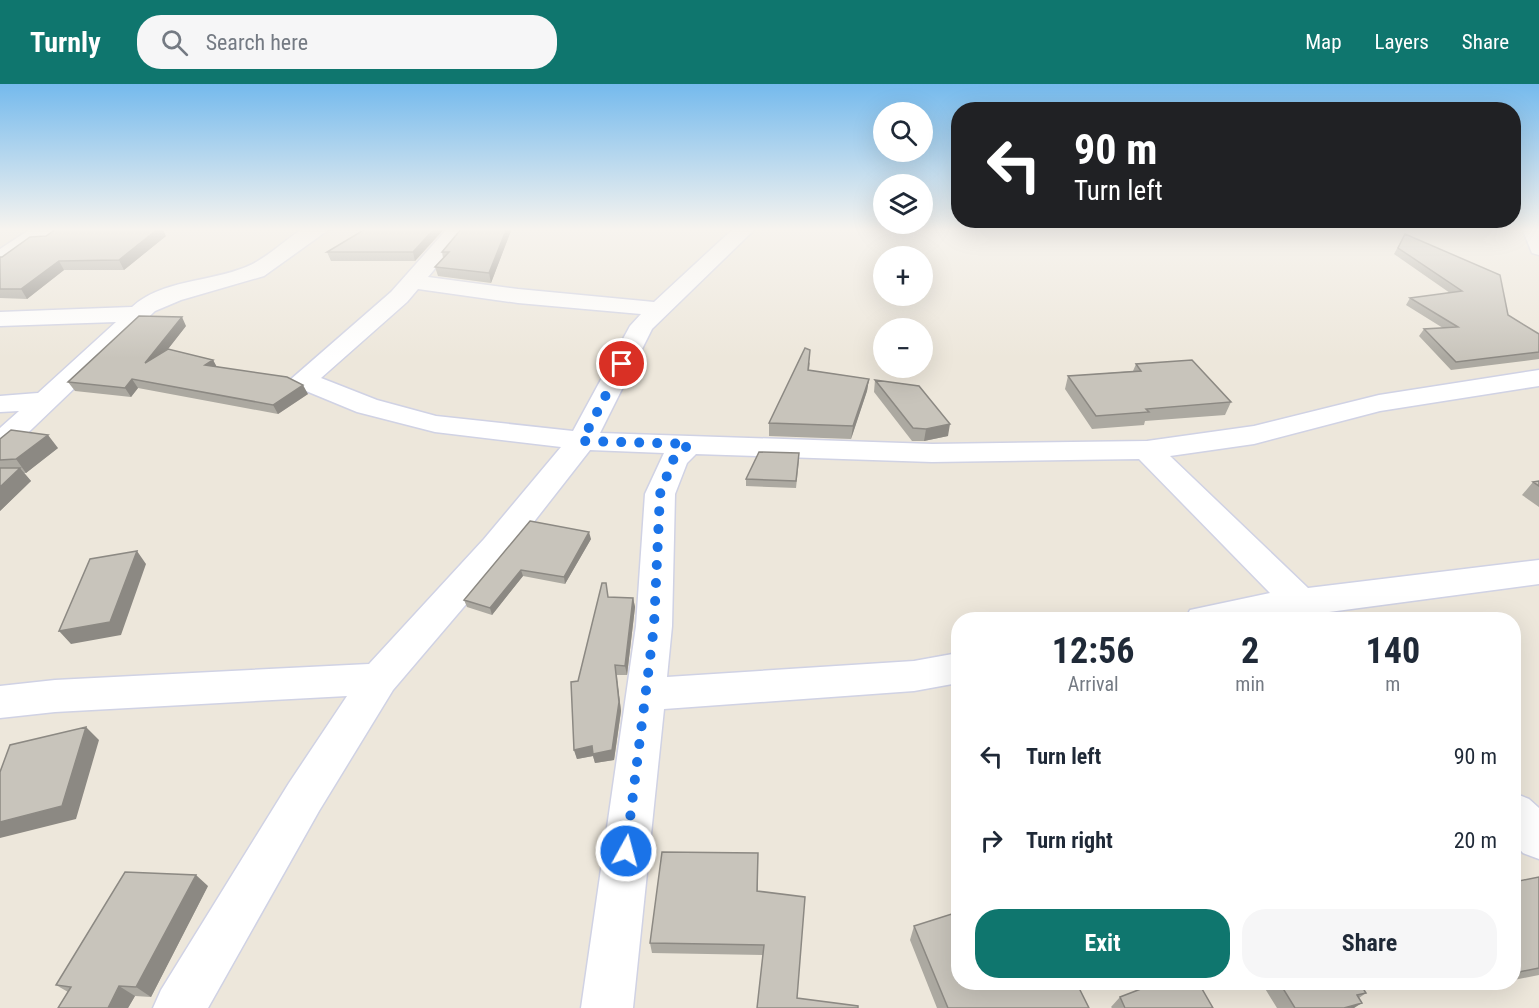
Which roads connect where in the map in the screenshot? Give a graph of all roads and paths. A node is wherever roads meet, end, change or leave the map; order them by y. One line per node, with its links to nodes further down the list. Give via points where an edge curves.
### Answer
1 (256, 271): 6 (street, via 157,300)
2 (421, 271): 4 (street)
3 (700, 271): 5 (street)
4 (412, 282): 5 (street); 11 (street, via 303,380 367,406 435,424)
5 (659, 309): 11 (street, via 642,326)
6 (138, 314): 7 (street); 9 (street)
7 (0, 319)
8 (1539, 378): 14 (street, via 1379,403 1254,435)
9 (44, 401): 10 (street); 12 (street)
10 (0, 404)
11 (582, 441): 13 (street); 19 (street, via 496,547)
12 (0, 444)
13 (689, 444): 14 (street, via 932,453); 20 (street, via 673,460 660,494 654,626)
14 (1147, 450): 16 (street)
15 (1539, 572): 16 (street)
16 (1309, 611): 17 (street, via 1254,608)
17 (1237, 612)
18 (951, 669): 20 (street, via 914,676)
19 (379, 680): 21 (street); 24 (street, via 304,797)
20 (645, 694): 25 (street)
21 (0, 702)
22 (1521, 820): 23 (street)
23 (1539, 838)
24 (179, 1008)
25 (607, 1008)

